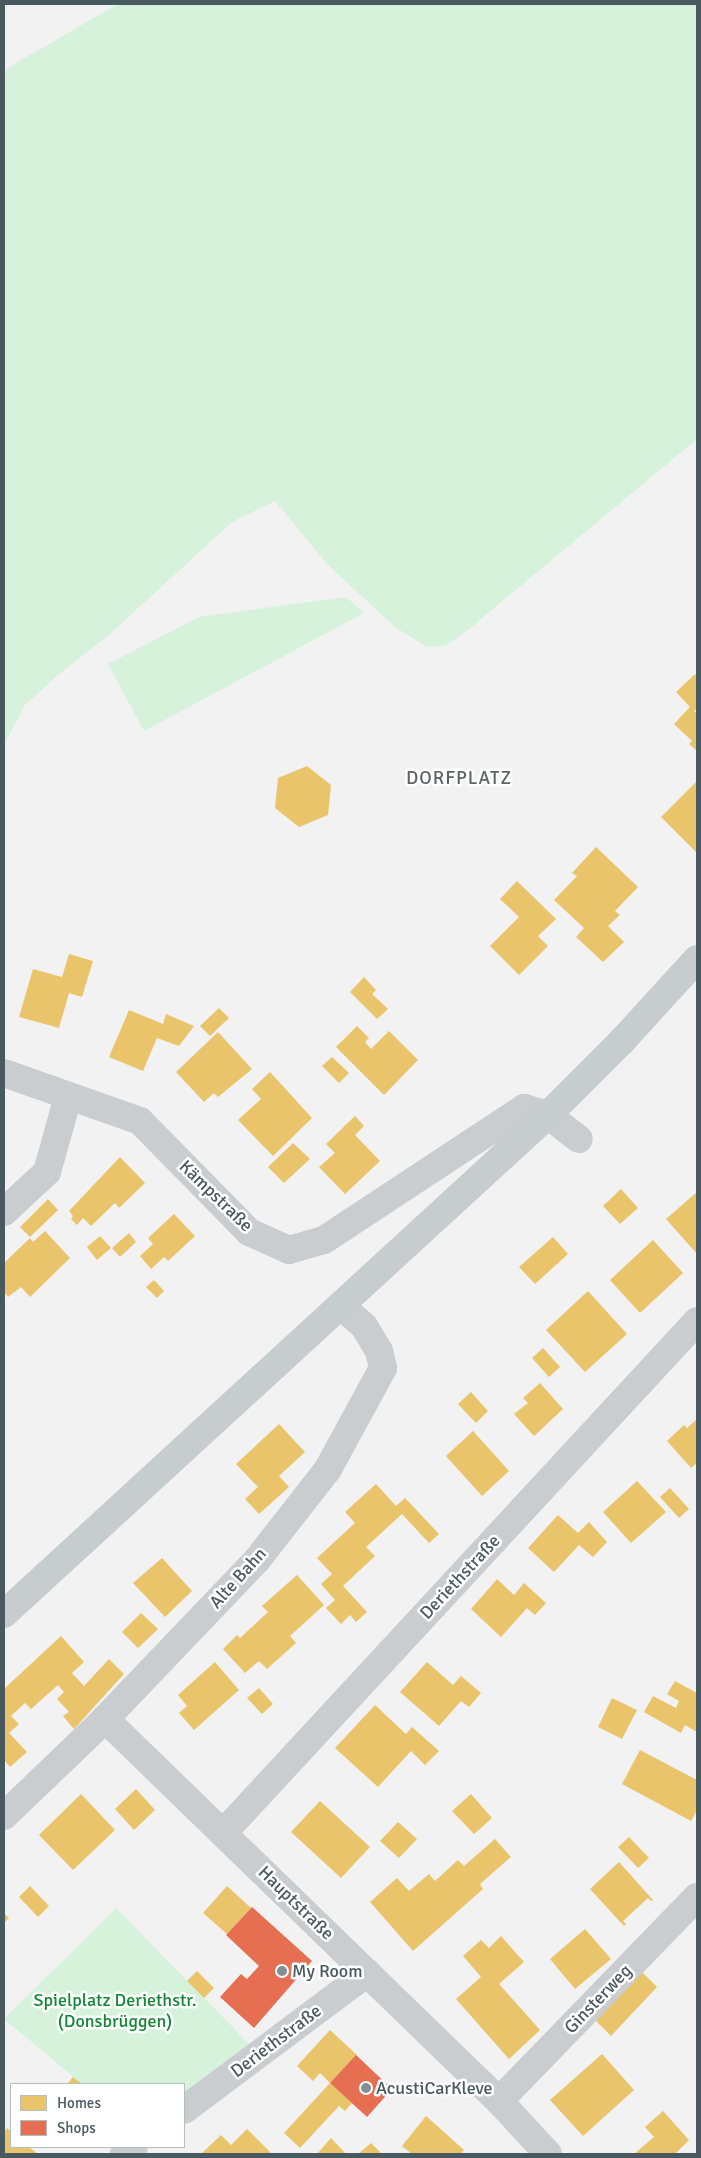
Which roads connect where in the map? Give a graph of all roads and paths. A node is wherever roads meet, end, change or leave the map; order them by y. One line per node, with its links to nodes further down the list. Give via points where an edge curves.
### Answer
1 (697, 959): 4 (main road)
2 (4, 1073): 3 (street, Kämpstraße)
3 (68, 1097): 4 (street, Kämpstraße, via 140,1121 249,1232 289,1250 324,1240 524,1108); 6 (street, via 47,1172)
4 (548, 1115): 5 (street, Kämpstraße); 7 (main road)
5 (579, 1139)
6 (4, 1212)
7 (341, 1306): 9 (main road); 10 (street, Alte Bahn, via 364,1326 379,1351 383,1368 328,1469 257,1560)
8 (697, 1321): 12 (street, Deriethstraße)
9 (4, 1614)
10 (105, 1719): 11 (street, Alte Bahn); 12 (street, Hauptstraße)
11 (4, 1816)
12 (224, 1832): 14 (street, Hauptstraße)
13 (697, 1897): 15 (street, Ginsterweg)
14 (368, 1973): 15 (street, Hauptstraße); 16 (street, Deriethstraße)
15 (499, 2101): 17 (street, Hauptstraße)
16 (185, 2109)
17 (548, 2154)

